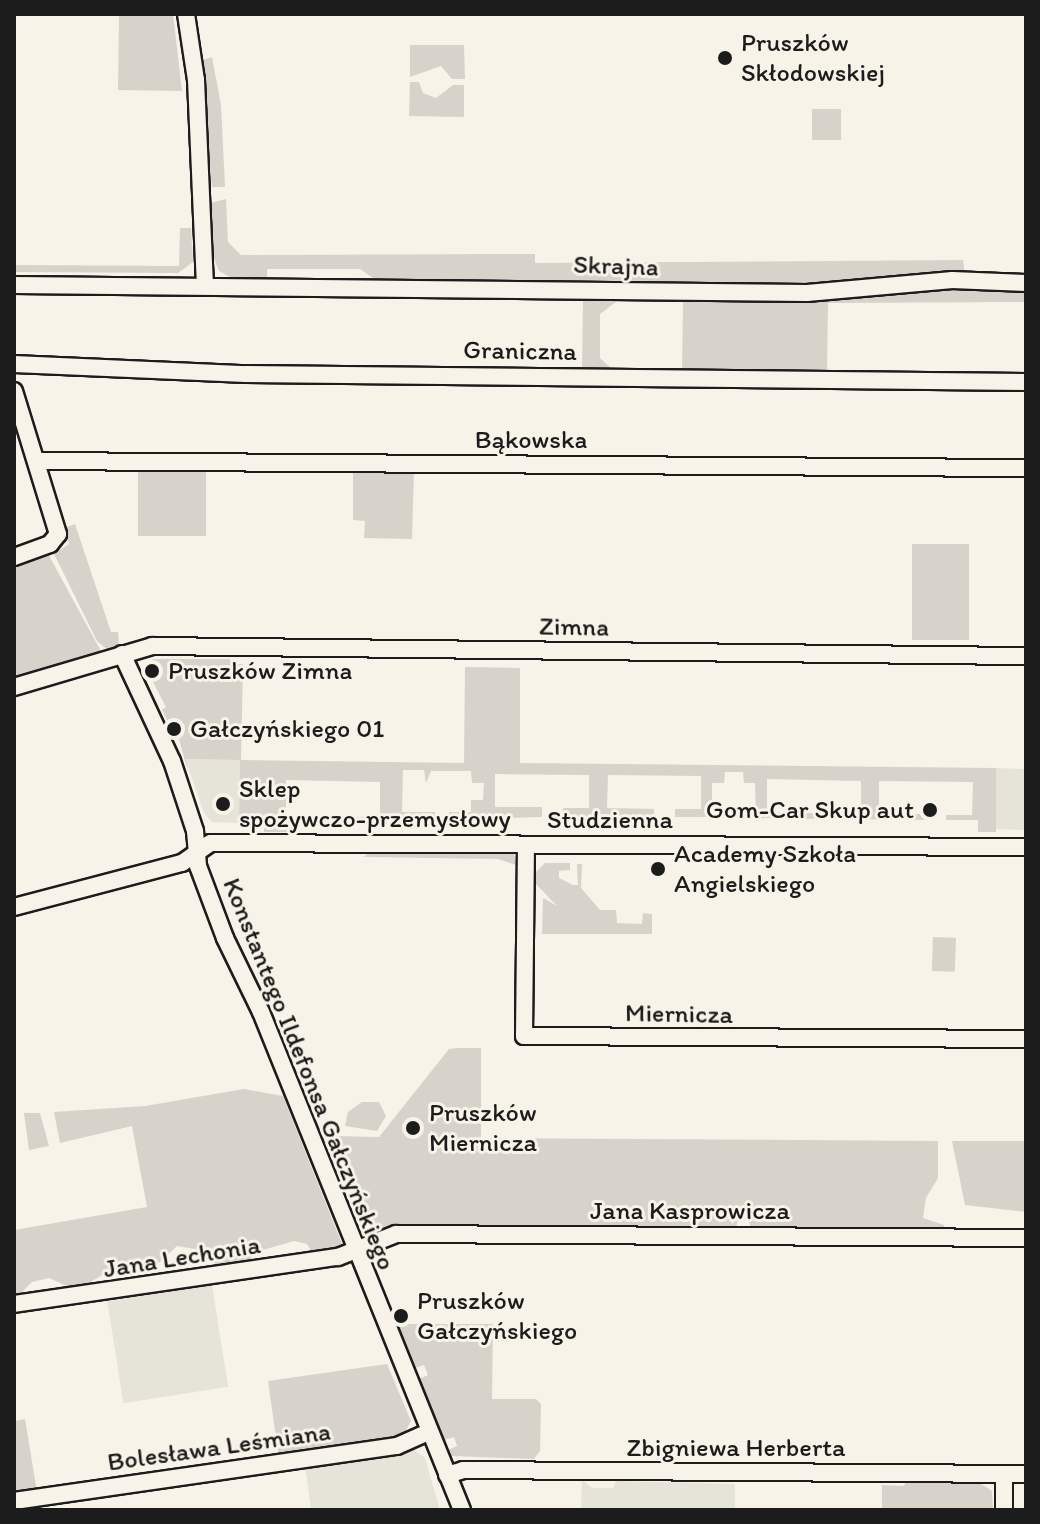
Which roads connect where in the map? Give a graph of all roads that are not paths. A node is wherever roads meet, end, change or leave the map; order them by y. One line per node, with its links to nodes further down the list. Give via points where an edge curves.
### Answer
1 (186, 14): 4 (street, via 196,80)
2 (1026, 283): 4 (street, Skrajna, via 952,280 807,293)
3 (14, 285): 4 (street, Skrajna)
4 (205, 285)
5 (14, 364): 6 (street, Graniczna, via 246,374)
6 (1026, 382)
7 (14, 391): 8 (street)
8 (36, 461): 9 (street, Bąkowska); 10 (street, via 58,531 53,542)
9 (1026, 468)
10 (14, 557)
11 (122, 654): 12 (street, Zimna, via 152,646); 13 (street, Zimna); 16 (street, Konstantego Ildefonsa Gałczyńskiego, via 172,761)
12 (1026, 656)
13 (14, 687)
14 (526, 845): 15 (street, Studzienna); 16 (street, Studzienna, via 214,843); 18 (street, Miernicza, via 524,1036)
15 (1026, 847)
16 (197, 851): 17 (street, Studzienna, via 177,865); 20 (street, Konstantego Ildefonsa Gałczyńskiego, via 225,938 261,1012)
17 (14, 907)
18 (1026, 1039)
19 (1026, 1238): 20 (street, Jana Kasprowicza, via 406,1234)
20 (355, 1249): 21 (street, Jana Lechonia, via 338,1257); 22 (street, Konstantego Ildefonsa Gałczyńskiego)
21 (14, 1304)
22 (429, 1432): 25 (street, Konstantego Ildefonsa Gałczyńskiego); 26 (street, Bolesława Leśmiana, via 397,1446)
23 (1004, 1474): 24 (street, Zbigniewa Herberta); 25 (street, Zbigniewa Herberta, via 463,1470); 28 (street)
24 (1026, 1474)
25 (447, 1475): 27 (street, Konstantego Ildefonsa Gałczyńskiego)
26 (14, 1501)
27 (462, 1510)
28 (1004, 1510)

